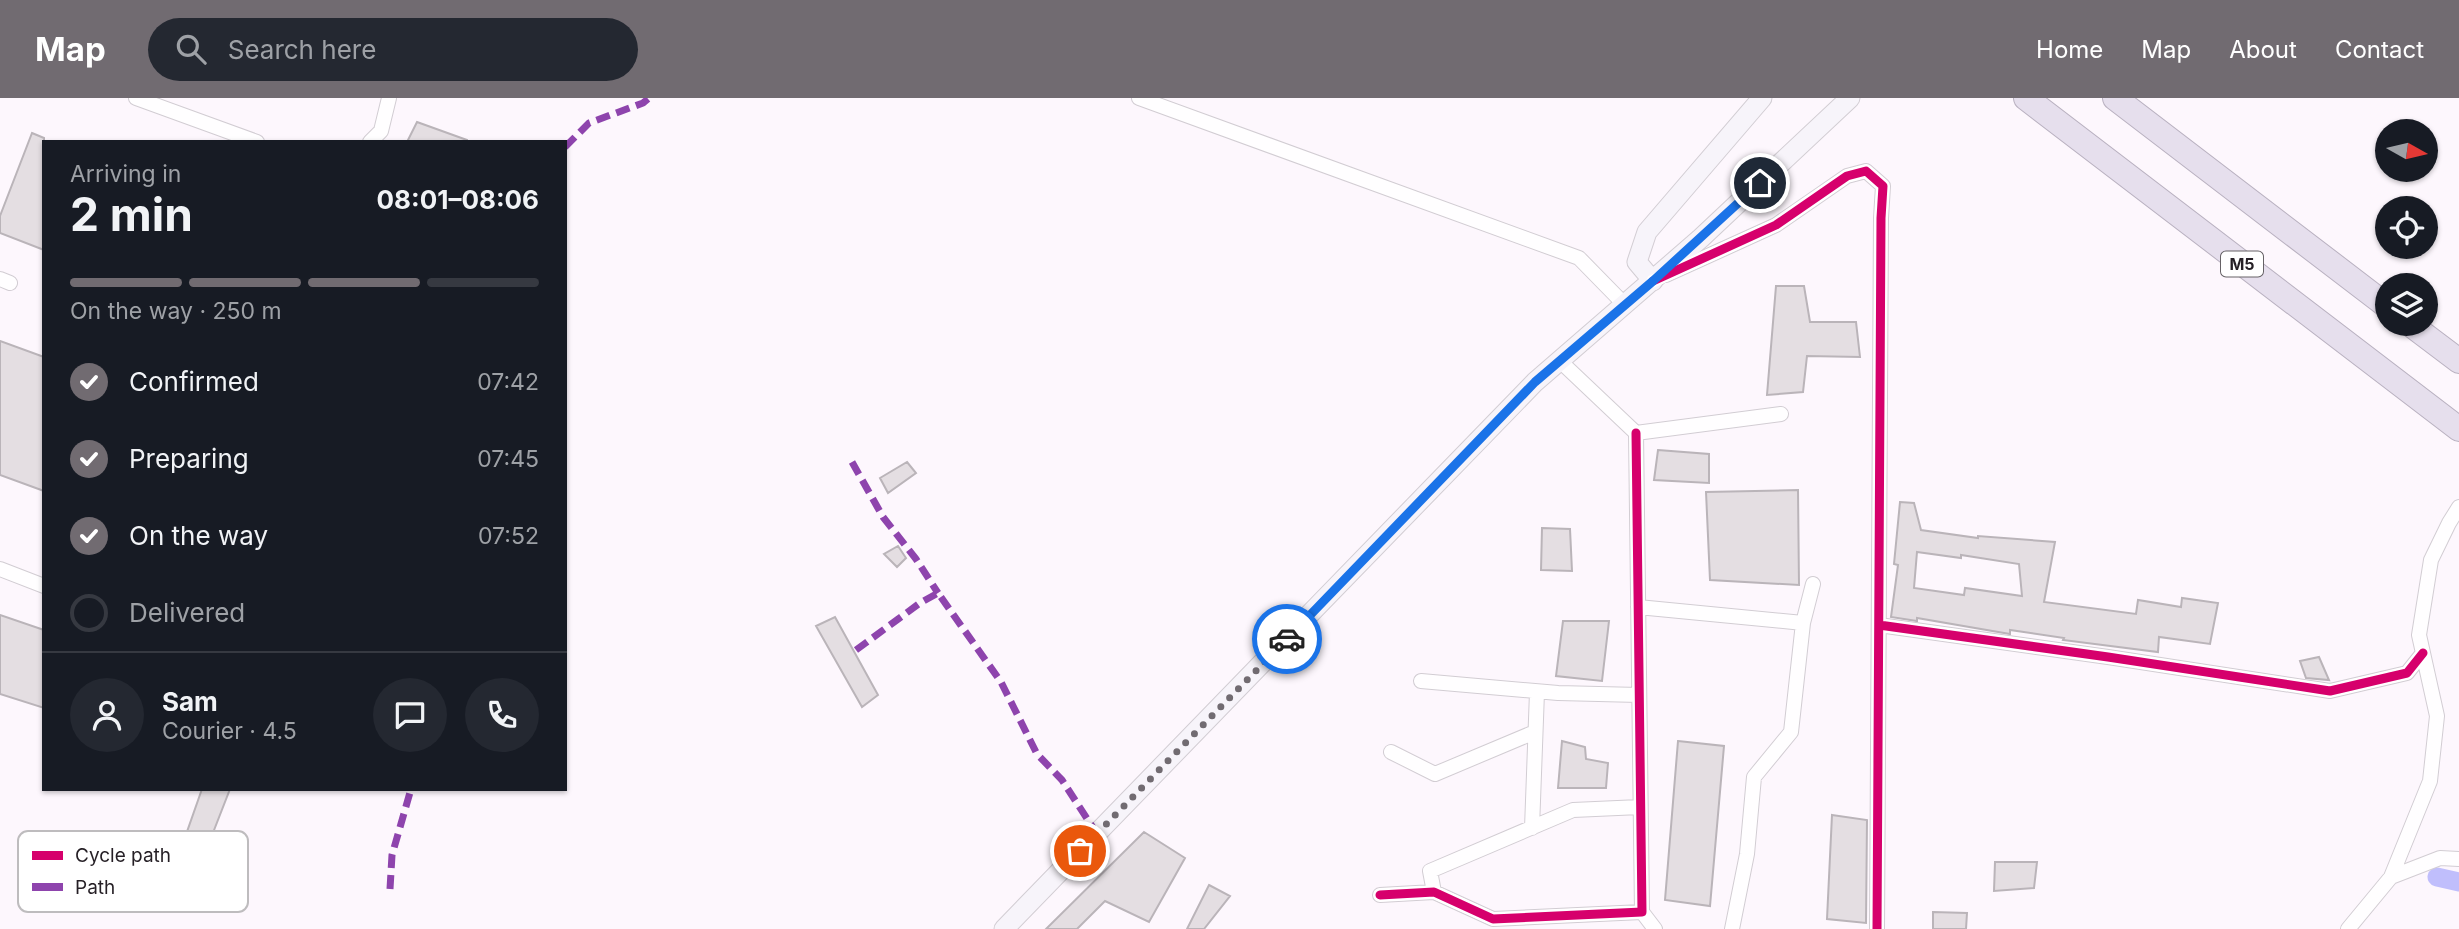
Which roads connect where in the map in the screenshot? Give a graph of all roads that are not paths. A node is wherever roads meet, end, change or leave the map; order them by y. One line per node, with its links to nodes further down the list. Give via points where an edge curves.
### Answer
1 (136, 98): 8 (street)
2 (389, 98): 9 (street, via 380,131)
3 (1139, 98): 12 (street, via 1579,258)
4 (1762, 98): 10 (main road, via 1647,232 1637,262)
5 (1850, 98): 10 (main road)
6 (2026, 98): 17 (highway, M5)
7 (2115, 98): 11 (highway)
8 (252, 140)
9 (372, 140)
10 (1653, 281): 12 (main road); 25 (street, via 1776,225 1847,177 1866,171 1883,186)
11 (2375, 297)
12 (1625, 305): 14 (main road)
13 (2426, 336): 15 (highway)
14 (1560, 361): 18 (street); 39 (main road)
15 (2459, 361)
16 (1781, 414): 18 (street)
17 (2459, 429)
18 (1636, 433): 23 (street)
19 (2459, 507): 26 (street, via 2431,560 2419,635)
20 (0, 569): 22 (street)
21 (1813, 584): 24 (street)
22 (42, 585)
23 (1638, 607): 24 (street); 29 (street)
24 (1803, 623): 41 (street, via 1791,732 1754,777)
25 (1879, 625): 26 (street, via 2330,691 2407,673); 42 (street)
26 (2423, 653): 35 (street, via 2437,716 2430,781)
27 (1421, 681): 28 (street)
28 (1537, 692): 29 (street); 30 (street)
29 (1639, 695): 32 (street)
30 (1535, 732): 31 (street, via 1435,774); 33 (street)
31 (1391, 752)
32 (1640, 807): 33 (street, via 1573,810); 38 (street)
33 (1532, 828): 36 (street, via 1430,871)
34 (2459, 859): 35 (street, via 2440,858)
35 (2391, 877): 43 (street)
36 (1434, 892): 37 (street); 38 (street, via 1493,919)
37 (1380, 895)
38 (1642, 912): 40 (street)
39 (1013, 927)
40 (1655, 929)
41 (1732, 929)
42 (1877, 929)
43 (2348, 929)

